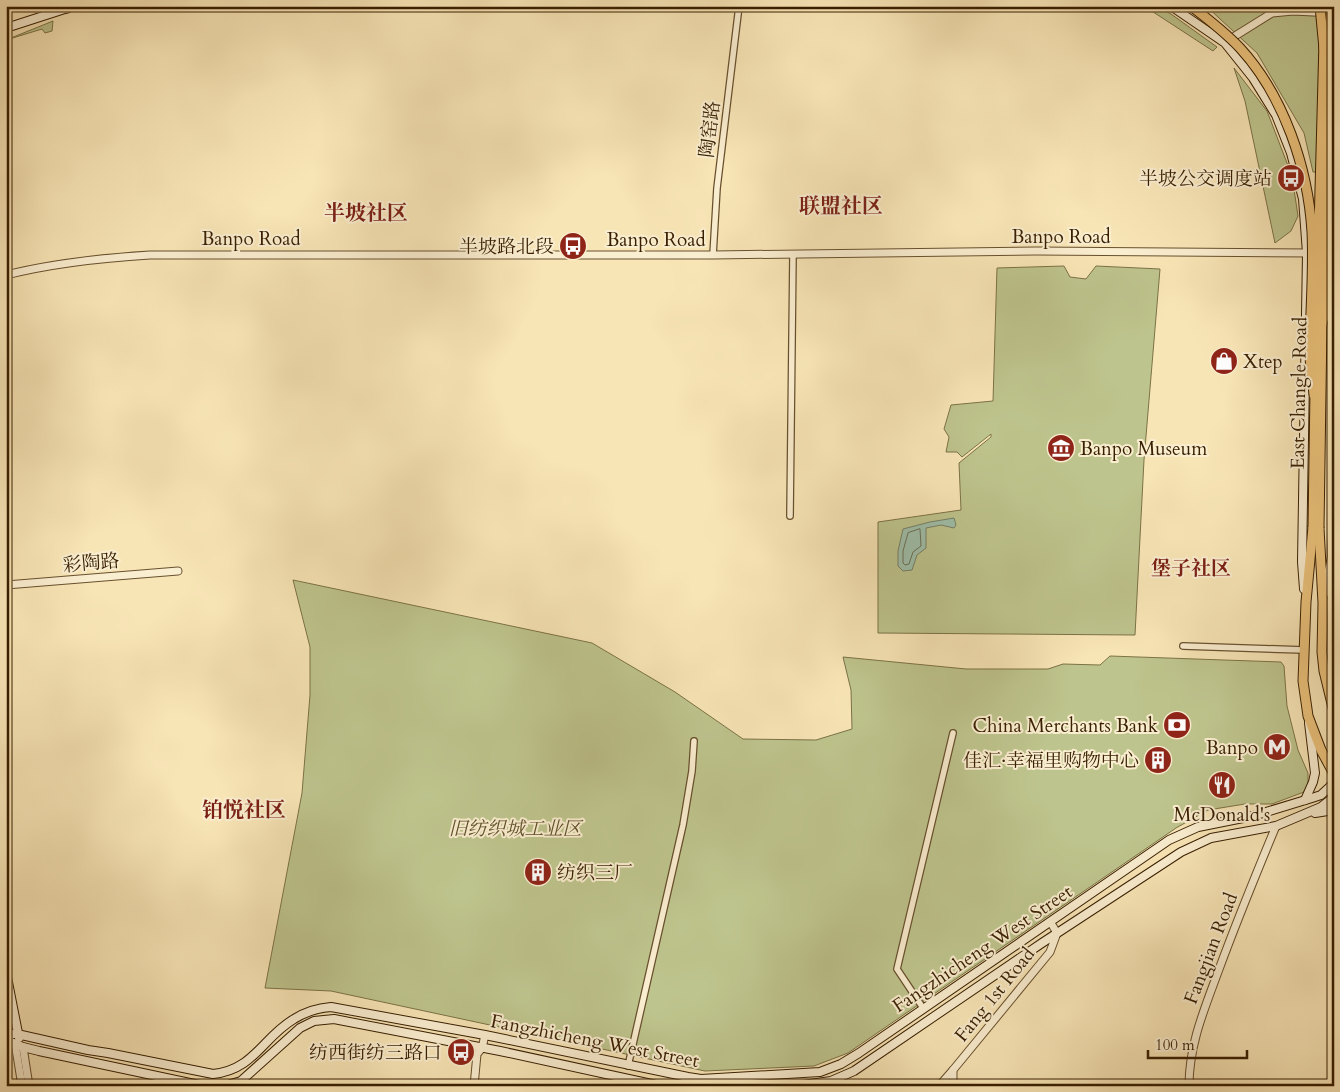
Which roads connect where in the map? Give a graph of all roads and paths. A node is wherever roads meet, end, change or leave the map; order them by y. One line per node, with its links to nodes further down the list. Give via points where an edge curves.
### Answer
1 (739, 6): 14 (street, 陶窑路)
2 (1171, 6): 10 (main road)
3 (1191, 6): 18 (main road, bridge, via 1220,28 1251,61 1295,141 1307,191 1312,232 1310,356)
4 (1322, 6): 18 (main road, East Changle Road, bridge, via 1324,49)
5 (1331, 6): 17 (main road, East Changle Road, bridge)
6 (70, 7): 9 (main road)
7 (1293, 9): 8 (street); 10 (street, via 1272,13)
8 (1334, 13)
9 (6, 28)
10 (1224, 43): 12 (main road, via 1253,78 1276,115 1287,141 1304,199)
11 (1334, 220): 17 (main road, bridge, via 1330,295)
12 (1307, 253): 13 (street, Banpo Road, via 1036,251); 15 (street, Banpo Road); 24 (main road, via 1302,562)
13 (794, 254): 14 (street, Banpo Road); 20 (street)
14 (713, 255): 16 (street, Banpo Road, via 150,255 96,258)
15 (1334, 255)
16 (6, 275)
17 (1322, 324): 21 (main road, East Changle Road, bridge)
18 (1314, 395): 21 (main road, East Changle Road, bridge)
19 (1334, 501): 25 (main road, via 1332,557)
20 (790, 516)
21 (1316, 528): 24 (main road, East Changle Road); 25 (main road, East Changle Road)
22 (178, 571): 23 (street, 彩陶路)
23 (6, 585)
24 (1306, 602): 27 (main road, East Changle Road)
25 (1322, 603): 28 (main road, East Changle Road, via 1322,652)
26 (1183, 646): 27 (street)
27 (1304, 650): 31 (main road, East Changle Road, via 1303,681)
28 (1328, 693): 29 (main road); 30 (main road, East Changle Road)
29 (1334, 704)
30 (1334, 712)
31 (1308, 716): 34 (main road, East Changle Road); 37 (main road, via 1315,773)
32 (953, 733): 44 (street, via 897,970)
33 (694, 741): 51 (street, via 683,825)
34 (1334, 774)
35 (1334, 783): 37 (main road, Fangzhicheng West Street, via 1321,795)
36 (1334, 797): 39 (main road, Fangzhicheng West Street)
37 (1305, 800): 41 (main road, Fangzhicheng West Street, via 1185,832)
38 (1334, 810): 39 (main road)
39 (1301, 817): 40 (main road, Fangzhicheng West Street)
40 (1276, 826): 42 (main road, Fangzhicheng West Street, via 1212,838 1181,852); 62 (street, Fangjian Road, via 1197,1029 1191,1052)
41 (1051, 923): 42 (street); 44 (main road, Fangzhicheng West Street)
42 (1057, 933): 52 (street, Fang 1st Road, via 1050,952); 59 (main road, Fangzhicheng West Street, via 854,1071 831,1082)
43 (6, 972): 46 (main road)
44 (923, 1008): 51 (main road, Fangzhicheng West Street, via 849,1059 820,1072 700,1079)
45 (6, 1034): 46 (main road, Fangzhicheng West Street); 49 (main road)
46 (17, 1034): 47 (main road, Fangzhicheng West Street, via 213,1074 240,1067 287,1023 320,1008 351,1009); 49 (main road)
47 (485, 1035): 50 (street); 51 (main road, Fangzhicheng West Street)
48 (6, 1040): 49 (main road)
49 (19, 1045): 53 (street); 54 (street); 55 (main road)
50 (482, 1048): 56 (main road, Fangzhicheng West Street, via 341,1020 314,1021 300,1028 240,1081); 57 (street, via 477,1054); 58 (main road, Fangzhicheng West Street)
51 (628, 1066)
52 (953, 1070): 60 (street); 61 (street, Fang 1st Road)
53 (22, 1086)
54 (29, 1086)
55 (204, 1086)
56 (224, 1086)
57 (474, 1086)
58 (661, 1086)
59 (796, 1086)
60 (939, 1086)
61 (953, 1086)
62 (1189, 1086)

